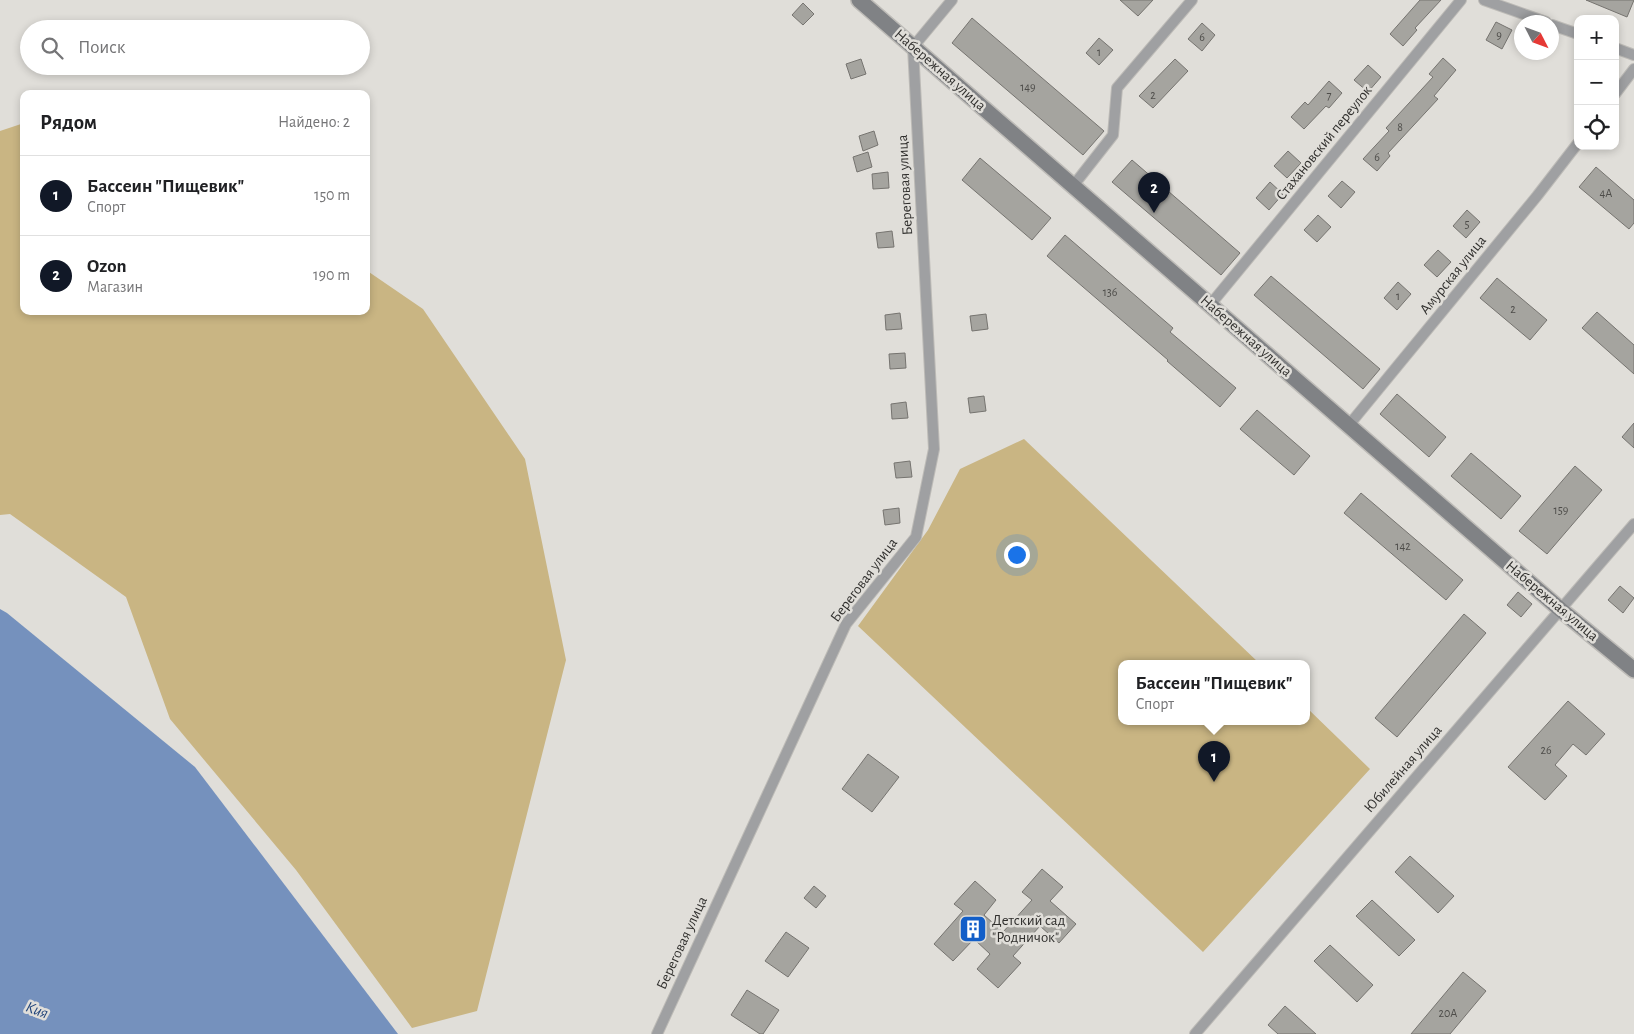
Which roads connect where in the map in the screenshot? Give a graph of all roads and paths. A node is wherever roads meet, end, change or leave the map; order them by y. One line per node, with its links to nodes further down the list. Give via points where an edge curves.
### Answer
1 (859, 0): 9 (street, Набережная улица)
2 (952, 0): 9 (street)
3 (1192, 0): 15 (street, via 1117,88 1113,134)
4 (1461, 0): 16 (street, Стахановский переулок)
5 (1484, 0): 6 (street)
6 (1526, 15)
7 (1559, 27): 8 (street)
8 (1574, 33)
9 (913, 47): 15 (street, Набережная улица); 21 (street, Береговая улица, via 934,449 916,537 846,624)
10 (1619, 49): 11 (street)
11 (1634, 55)
12 (1634, 69): 13 (street)
13 (1619, 89)
14 (1574, 148): 17 (street, Амурская улица)
15 (1073, 186): 16 (street, Набережная улица)
16 (1210, 304): 17 (street, Набережная улица)
17 (1349, 425): 19 (street, Набережная улица)
18 (1634, 524): 19 (street, Юбилейная улица)
19 (1561, 610): 20 (street, Набережная улица); 22 (street, Юбилейная улица)
20 (1634, 670)
21 (657, 1034)
22 (1195, 1034)

